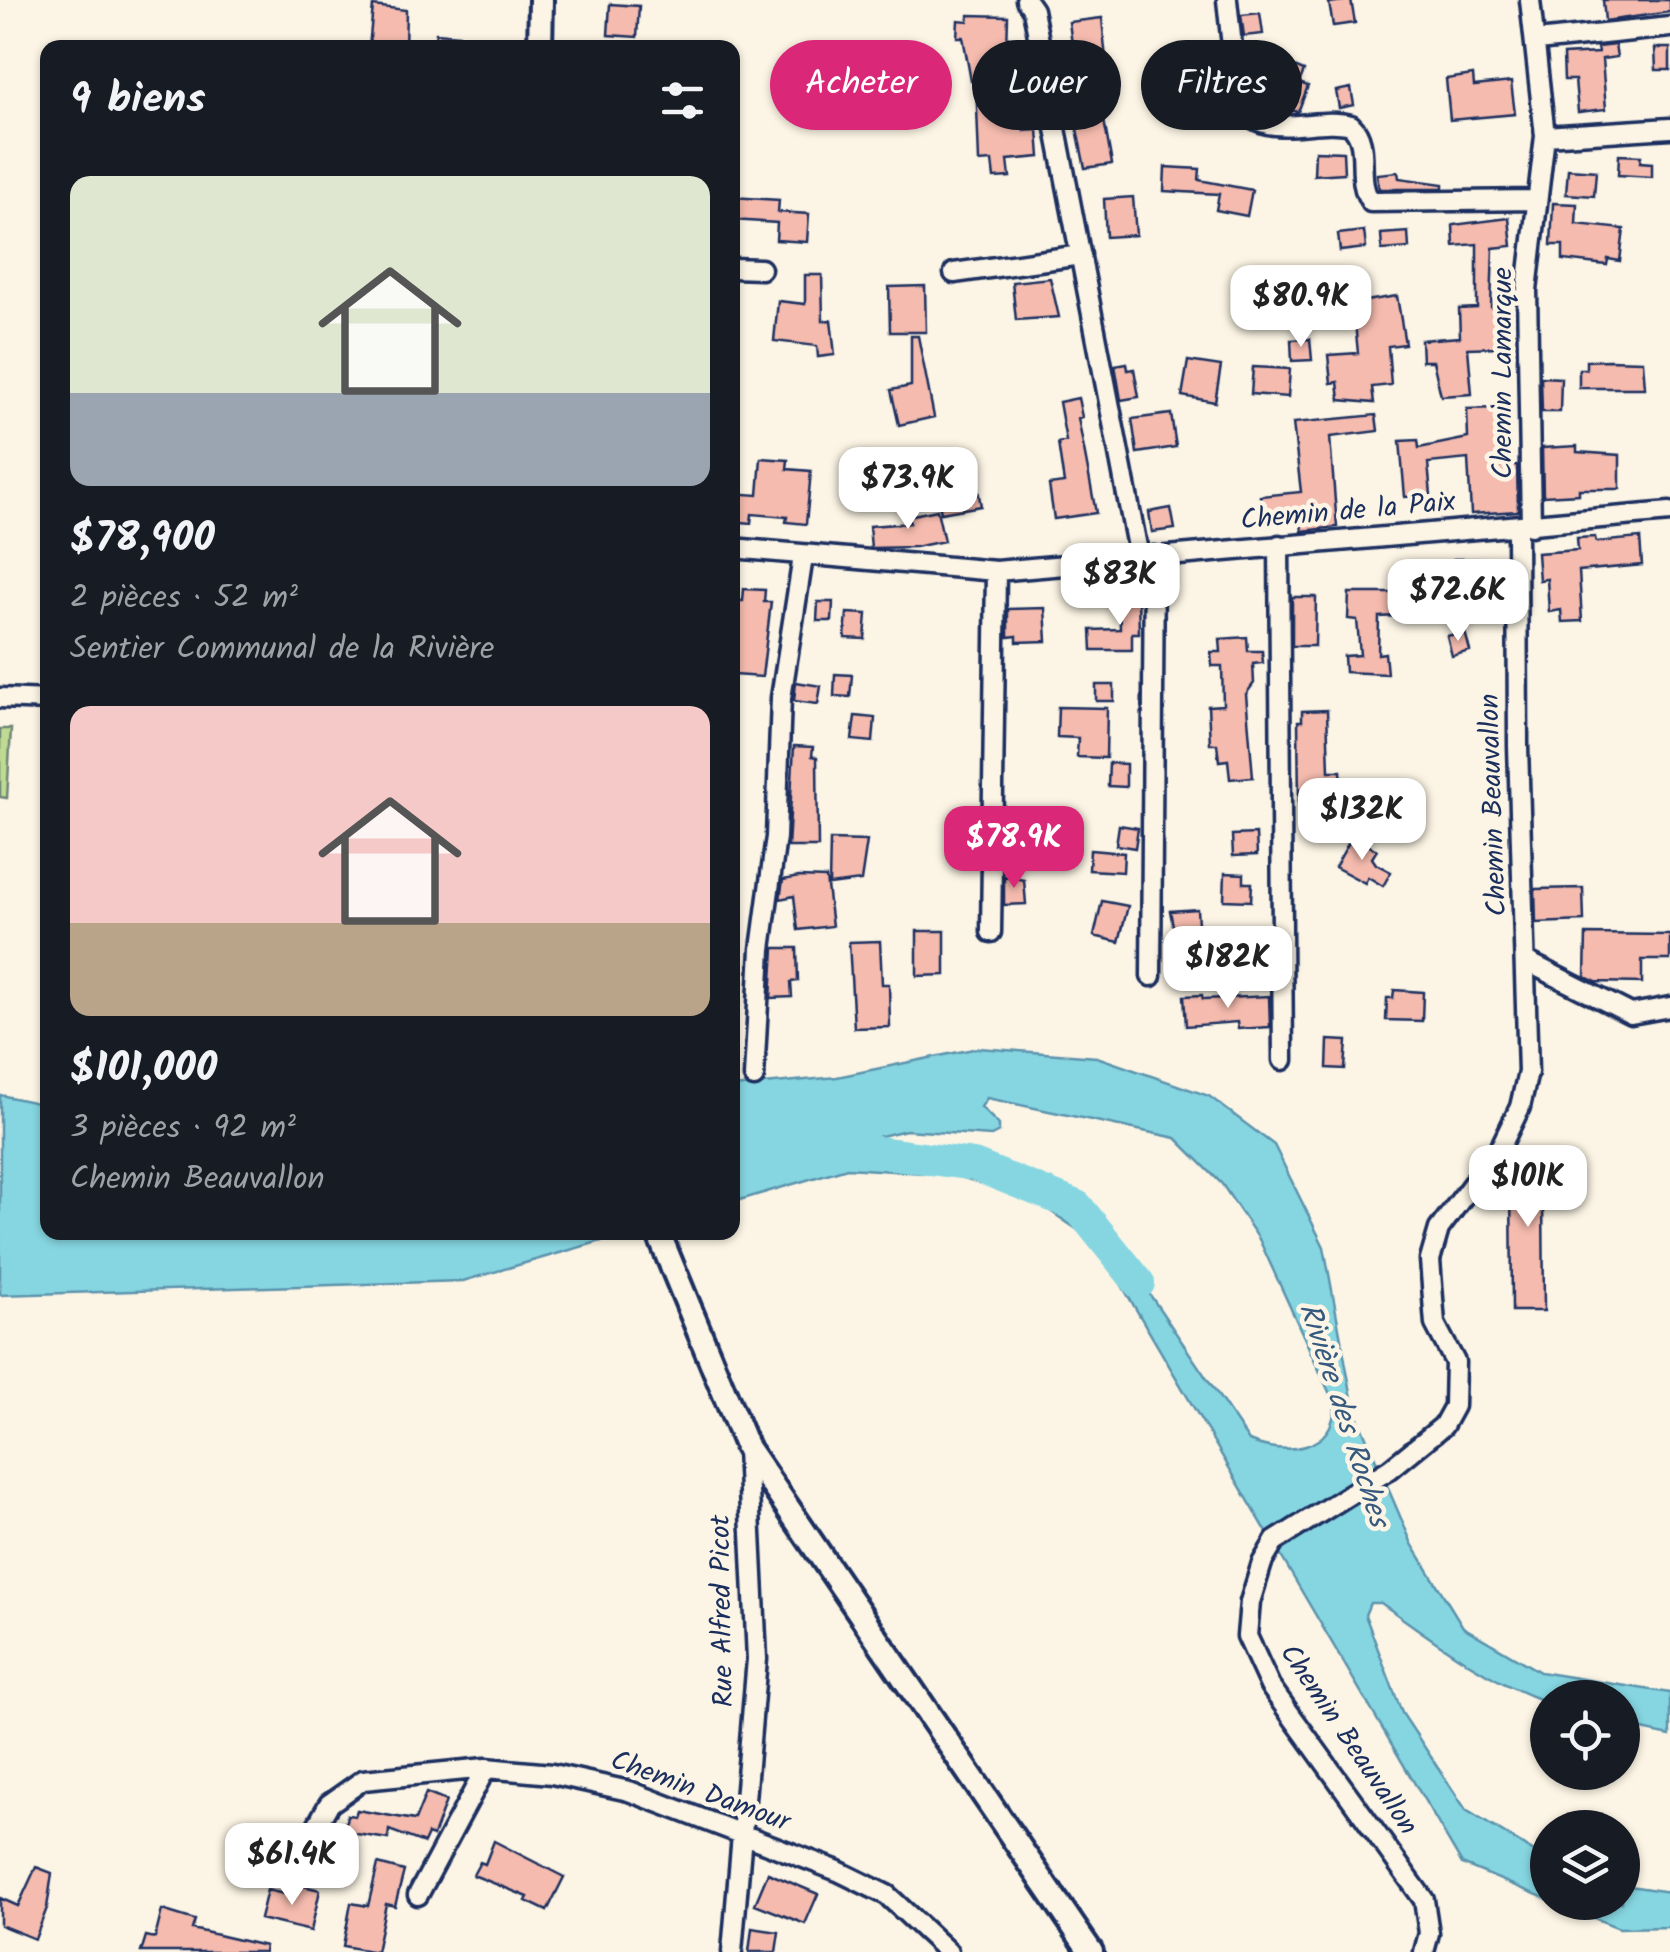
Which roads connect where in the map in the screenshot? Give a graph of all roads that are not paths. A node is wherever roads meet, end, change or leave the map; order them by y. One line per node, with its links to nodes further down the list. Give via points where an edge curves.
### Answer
1 (541, 0): 6 (main road)
2 (1026, 0): 11 (street, via 1034,10)
3 (1227, 0): 10 (street, via 1244,113 1271,126 1351,124 1360,136 1364,193 1371,202)
4 (1530, 0): 7 (street, Chemin Lamarque)
5 (1670, 27): 7 (street)
6 (540, 40)
7 (1537, 41): 9 (street, Chemin Lamarque)
8 (1670, 128): 9 (street)
9 (1546, 136): 10 (street, Chemin Lamarque)
10 (1537, 200): 16 (street, Chemin Lamarque, via 1527,290)
11 (1081, 255): 14 (street); 20 (street)
12 (740, 268): 13 (street)
13 (761, 269)
14 (954, 273)
15 (1670, 512): 16 (street, Chemin de la Paix)
16 (1524, 526): 17 (street, Chemin de la Paix); 25 (street, Chemin Beauvallon, via 1518,746)
17 (1279, 545): 20 (street, Chemin de la Paix); 28 (street)
18 (740, 549): 19 (street, Chemin de la Paix)
19 (803, 557): 21 (street, Chemin de la Paix); 29 (street, via 781,698)
20 (1147, 557): 21 (street, Chemin de la Paix); 26 (street)
21 (996, 572): 24 (street)
22 (0, 698): 23 (street)
23 (40, 700)
24 (990, 932)
25 (1526, 961): 27 (street, via 1630,1014); 39 (street, Chemin Beauvallon, via 1528,1072 1520,1107 1502,1144 1439,1229 1430,1260 1435,1324 1455,1362 1454,1406 1443,1426 1390,1469 1275,1542 1254,1589 1247,1636 1270,1686 1424,1900)
26 (1151, 976)
27 (1670, 1006)
28 (1283, 1060)
29 (754, 1077)
30 (661, 1240): 31 (main road)
31 (747, 1448): 34 (street, Rue Alfred Picot, via 757,1658); 38 (main road)
32 (486, 1768): 33 (street, Chemin Damour, via 363,1780 328,1804); 34 (street, Chemin Damour, via 630,1791); 35 (street)
33 (311, 1836)
34 (742, 1837): 36 (street, Rue Alfred Picot); 37 (street, Chemin Damour, via 887,1895)
35 (418, 1895)
36 (732, 1952)
37 (948, 1952)
38 (1091, 1952)
39 (1424, 1952)

